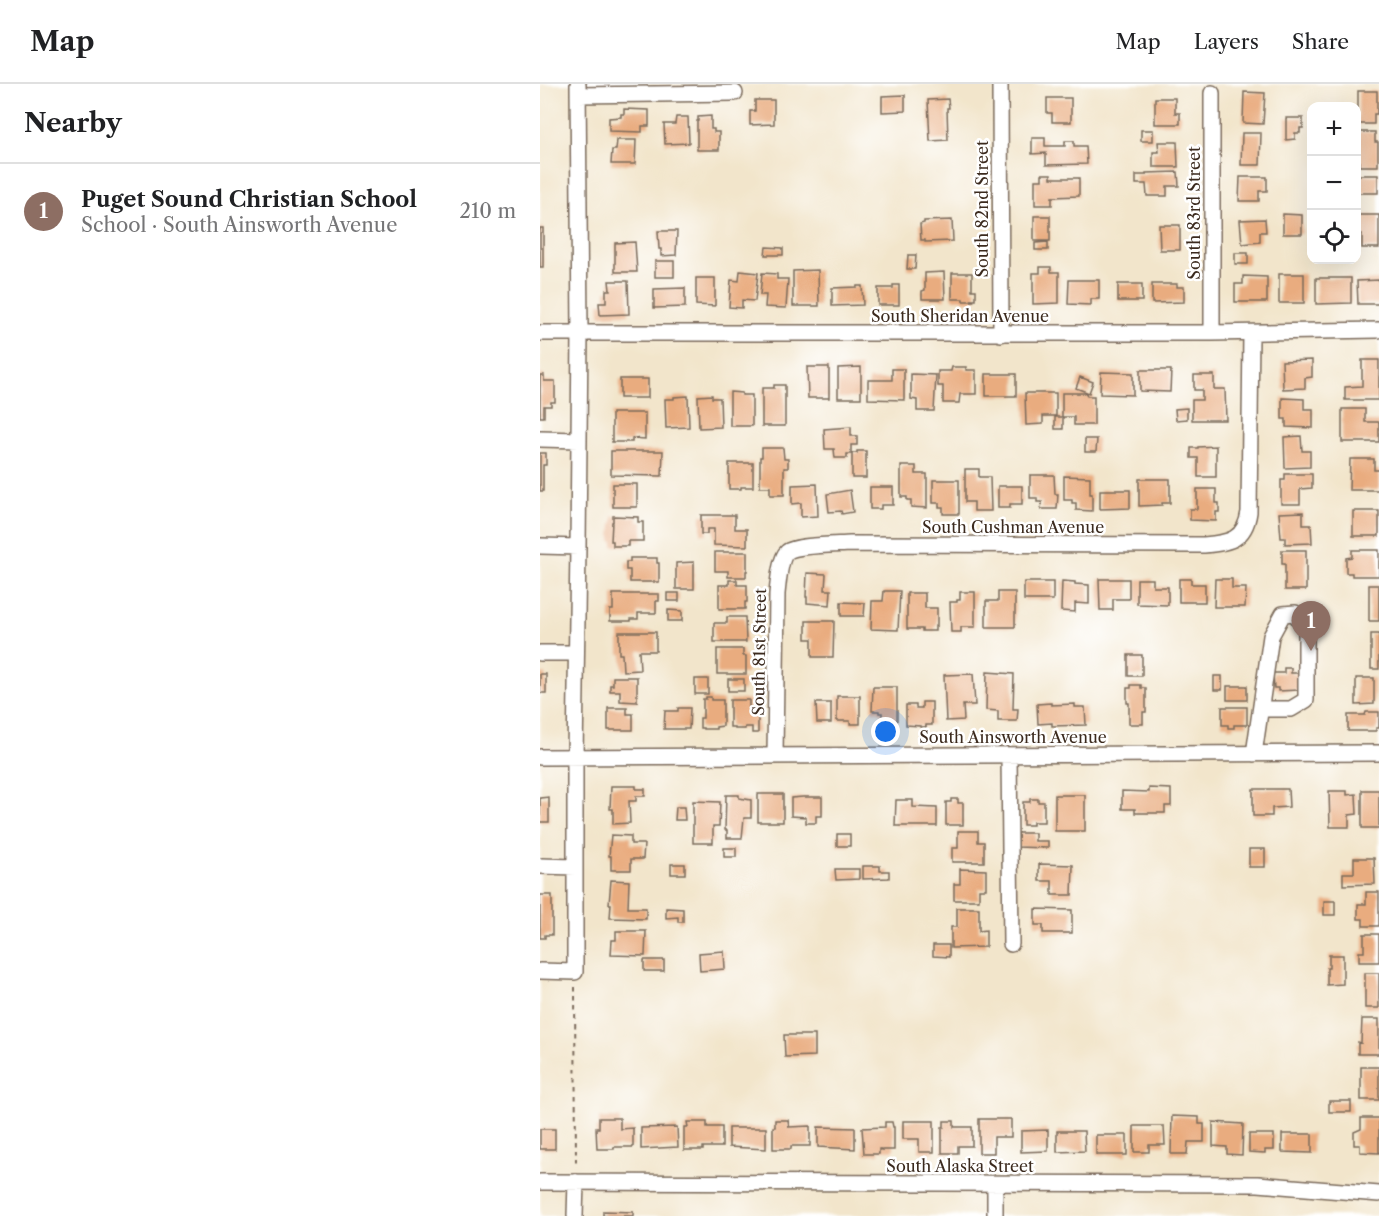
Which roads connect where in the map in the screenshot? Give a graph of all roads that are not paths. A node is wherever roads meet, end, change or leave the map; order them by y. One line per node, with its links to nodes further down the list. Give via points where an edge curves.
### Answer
1 (1000, 84): 10 (street, South 82nd Street)
2 (578, 90): 3 (street); 7 (street)
3 (735, 93)
4 (1212, 93): 8 (street, South 83rd Street)
5 (1379, 330): 9 (street, South Sheridan Avenue)
6 (540, 333): 7 (street, South Sheridan Avenue)
7 (580, 333): 10 (street, South Sheridan Avenue); 12 (street)
8 (1212, 333): 9 (street, South Sheridan Avenue); 10 (street, South Sheridan Avenue)
9 (1251, 333): 15 (street, South Cushman Avenue, via 1250,512 1246,528 1238,537 1204,545 850,544)
10 (1000, 334)
11 (540, 440): 12 (street)
12 (579, 440): 14 (street)
13 (540, 546): 14 (street)
14 (578, 547): 17 (street)
15 (788, 551): 22 (street, South 81st Street, via 777,594)
16 (540, 653): 17 (street)
17 (576, 654): 24 (street)
18 (1261, 709): 18 (street, via 1271,636 1283,614 1294,613 1306,630 1306,700 1291,709); 20 (street)
19 (1379, 753): 20 (street, South Ainsworth Avenue)
20 (1254, 754): 21 (street, South Ainsworth Avenue)
21 (1009, 755): 22 (street, South Ainsworth Avenue); 27 (street)
22 (775, 756): 24 (street, South Ainsworth Avenue)
23 (540, 757): 24 (street, South Ainsworth Avenue)
24 (575, 757): 26 (street)
25 (540, 866): 26 (street)
26 (575, 867): 28 (street, via 575,972)
27 (1011, 944)
28 (540, 971)
29 (540, 1182): 30 (street, South Alaska Street)
30 (576, 1182): 31 (street, South Alaska Street); 33 (street)
31 (995, 1184): 32 (street, South Alaska Street, via 1258,1184); 34 (street)
32 (1379, 1194)
33 (576, 1216)
34 (994, 1216)

